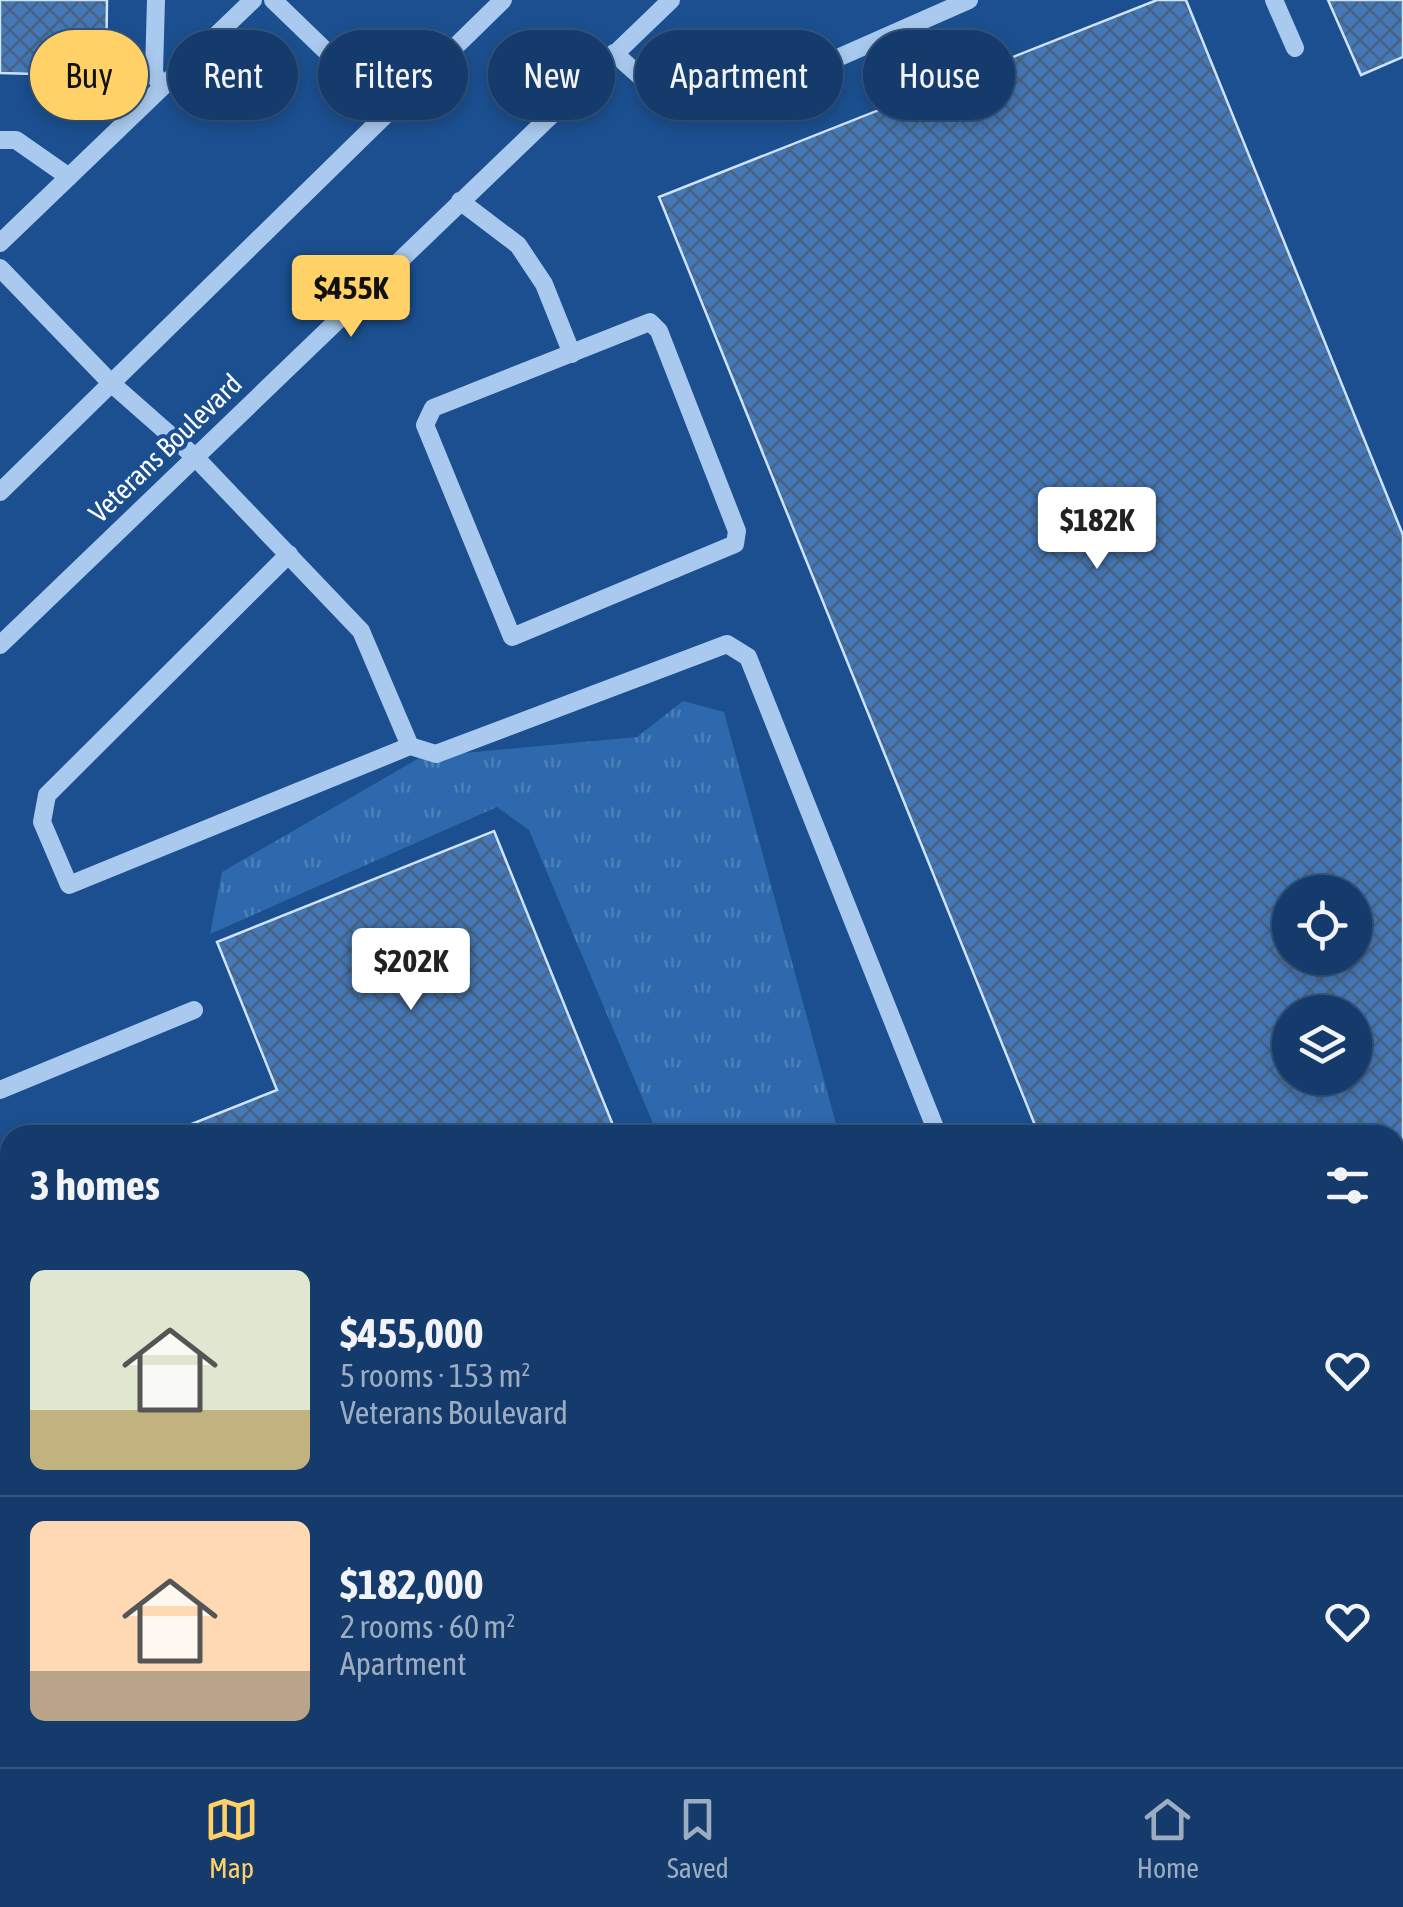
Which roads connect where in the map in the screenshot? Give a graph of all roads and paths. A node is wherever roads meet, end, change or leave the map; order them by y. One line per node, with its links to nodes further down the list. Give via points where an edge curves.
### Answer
1 (156, 0): 13 (street, via 154,72)
2 (252, 0): 13 (street)
3 (273, 0): 9 (street)
4 (503, 0): 8 (street)
5 (671, 0): 11 (street, Veterans Boulevard)
6 (969, 0): 12 (street, via 715,112 678,111)
7 (1274, 0): 10 (street)
8 (468, 34)
9 (318, 43)
10 (1295, 48)
11 (615, 52)
12 (615, 54)
13 (160, 88): 17 (street)
14 (379, 120): 22 (street)
15 (545, 120): 18 (street, Veterans Boulevard)
16 (0, 140): 17 (street, via 16,140)
17 (69, 177): 19 (street)
18 (460, 202): 21 (street, via 518,245 544,284); 23 (street, Veterans Boulevard)
19 (0, 243)
20 (0, 268): 22 (street)
21 (572, 354): 21 (street, via 650,322 658,331 737,531 735,544 512,637 425,425 433,408)
22 (111, 383): 23 (street); 24 (street)
23 (195, 457): 25 (street); 26 (street, Veterans Boulevard)
24 (0, 492)
25 (289, 554): 27 (street, via 362,630); 27 (street, via 47,795 42,822 69,885)
26 (0, 645)
27 (410, 746): 30 (street, via 436,754 727,644 748,657)
28 (194, 1010): 29 (street)
29 (0, 1090)
30 (934, 1125)

